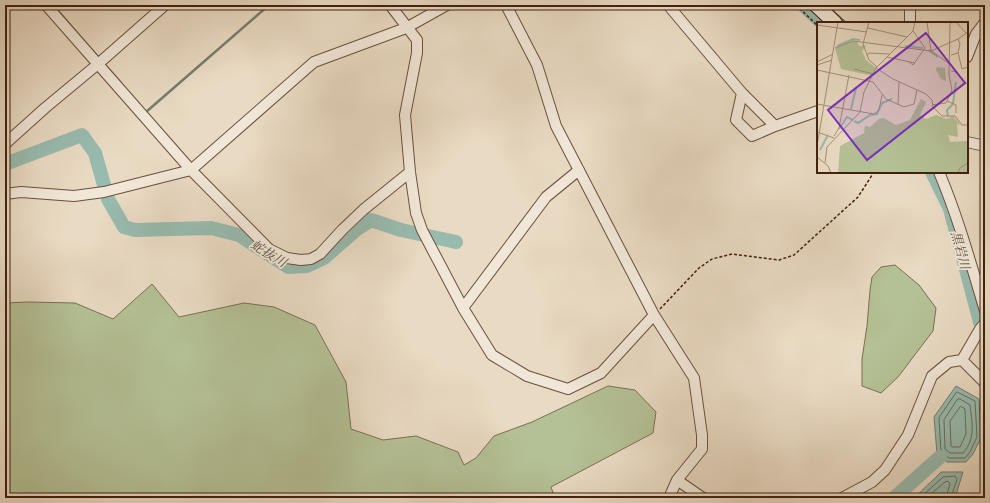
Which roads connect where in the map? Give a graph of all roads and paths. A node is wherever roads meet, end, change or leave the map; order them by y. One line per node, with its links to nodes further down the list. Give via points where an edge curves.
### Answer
1 (46, 5): 16 (street)
2 (166, 5): 16 (street)
3 (390, 5): 14 (street)
4 (447, 5): 14 (street)
5 (506, 5): 24 (street, via 537,65 556,126)
6 (668, 5): 17 (street)
7 (796, 5): 13 (path)
8 (816, 5): 10 (street)
9 (910, 5): 11 (street)
10 (834, 22)
11 (910, 22)
12 (985, 22): 15 (street, via 976,34)
13 (817, 25)
14 (406, 28): 23 (street, via 314,62); 25 (street, via 417,40 417,53 405,115)
15 (968, 55)
16 (98, 64): 21 (street); 23 (street)
17 (742, 92): 19 (street); 19 (street, via 736,120 752,136)
18 (817, 111): 19 (street)
19 (775, 126)
20 (968, 142): 22 (street)
21 (5, 144)
22 (985, 146)
23 (191, 170): 25 (street, via 269,249 287,258 301,260 311,259 320,254 363,210); 28 (street, via 104,192 74,196 21,192)
24 (579, 170): 29 (street, via 546,197); 31 (street)
25 (410, 172): 29 (street, via 416,213 422,230)
26 (873, 173): 31 (path, via 858,198 794,255 779,260 732,254 712,259)
27 (939, 173): 30 (street, via 972,264)
28 (5, 194)
29 (463, 308): 31 (street, via 492,355 527,376 568,389 601,373)
30 (985, 311)
31 (654, 315): 35 (street, via 694,378 702,435 702,450)
32 (982, 326): 33 (street)
33 (962, 360): 34 (street); 38 (street, via 949,362 932,376 908,435 885,470 872,482)
34 (985, 383)
35 (677, 480): 36 (street); 37 (street)
36 (669, 498)
37 (703, 498)
38 (842, 498)

